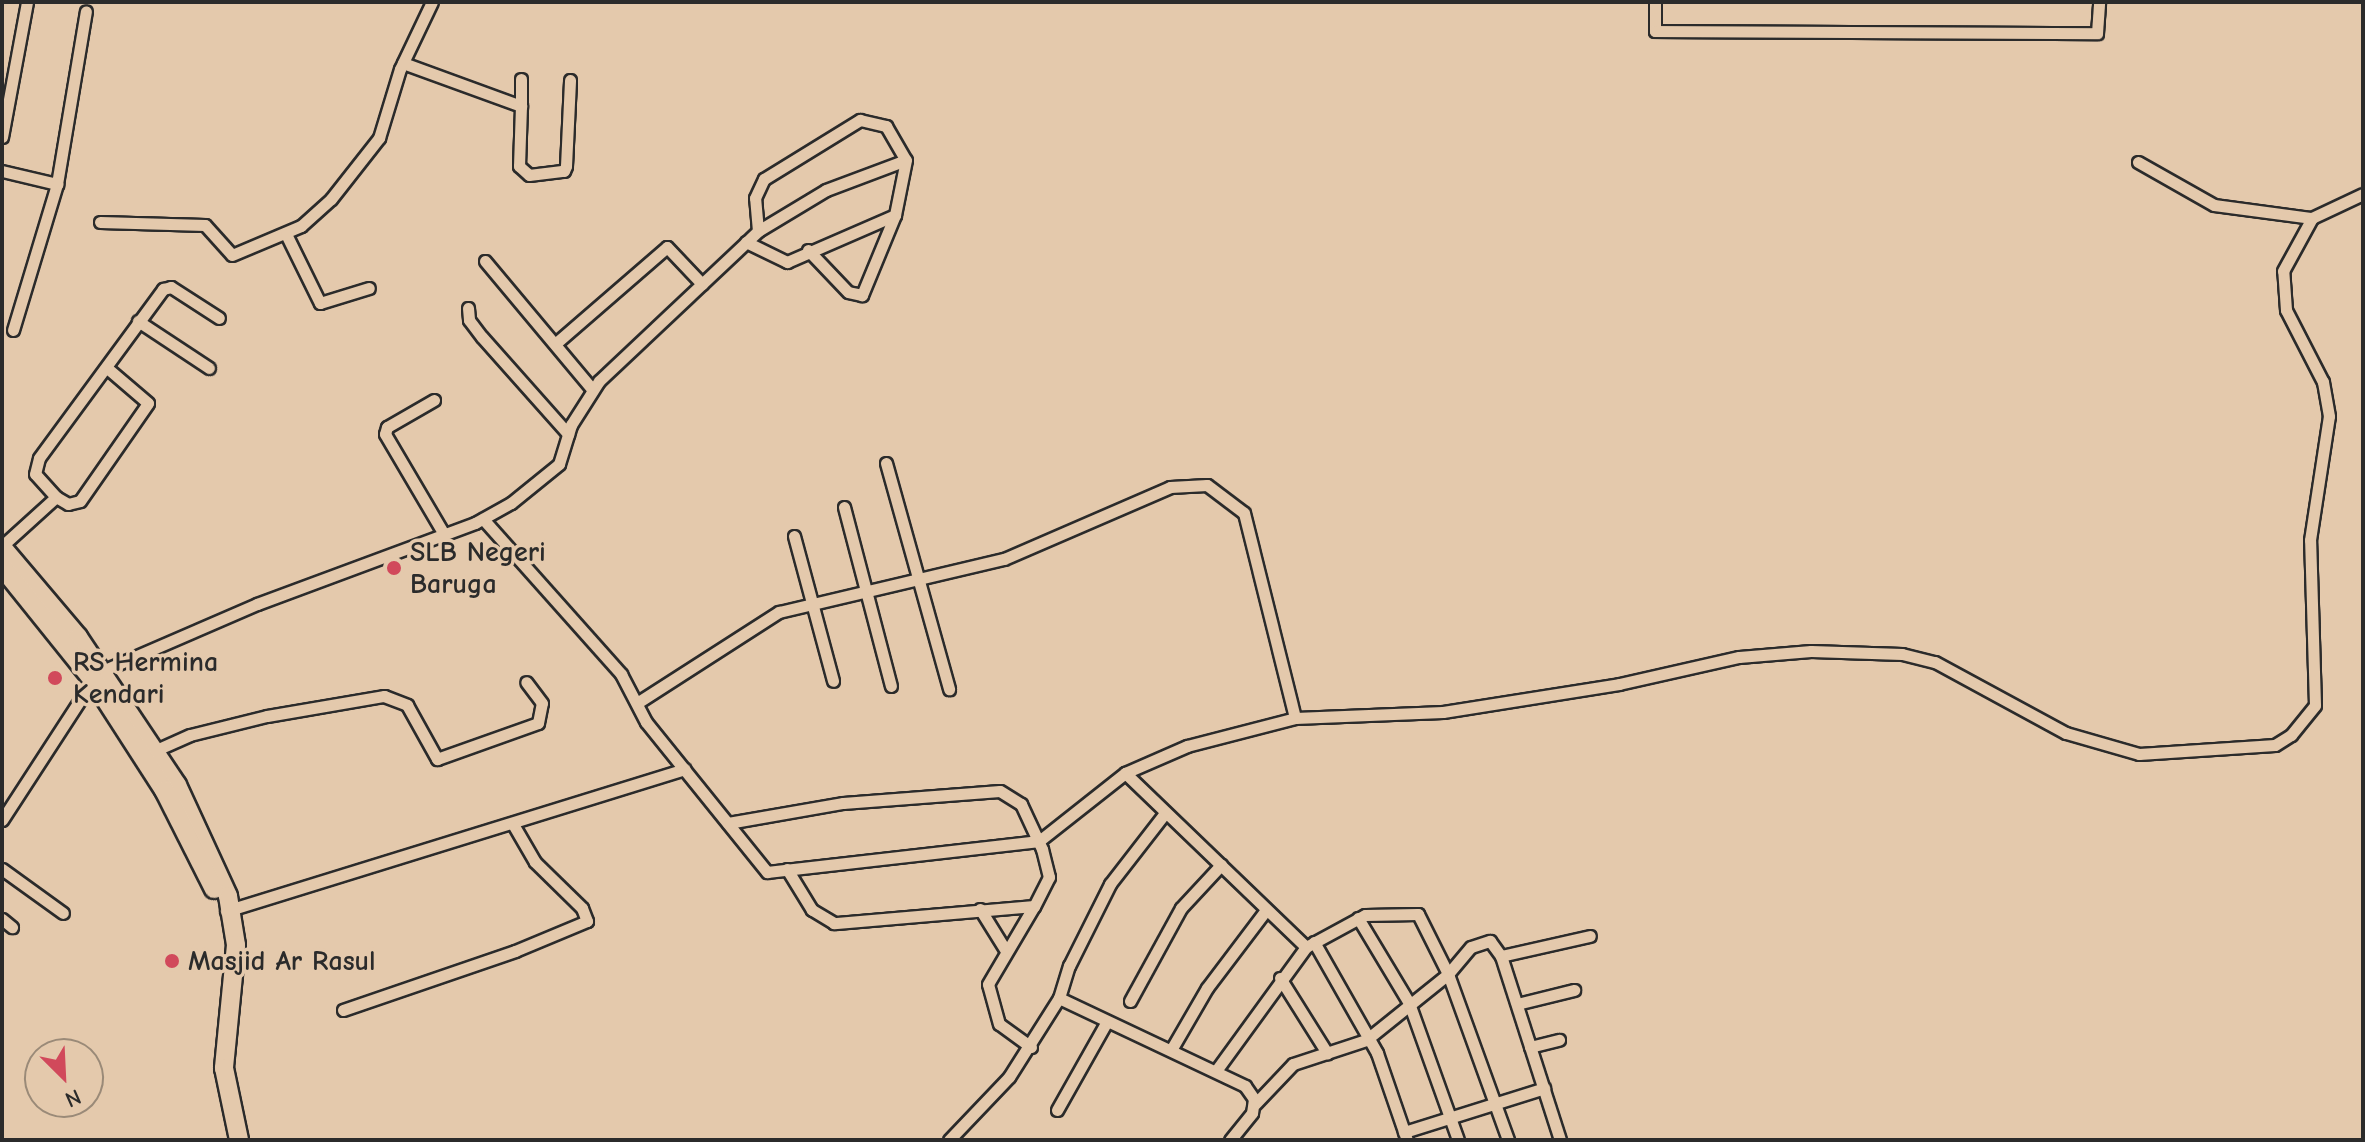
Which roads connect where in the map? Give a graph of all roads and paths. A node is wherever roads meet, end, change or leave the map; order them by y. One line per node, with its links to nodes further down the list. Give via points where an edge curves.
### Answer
1 (27, 2): 10 (street)
2 (432, 2): 6 (street)
3 (1655, 2): 4 (street, via 1655,31 2065,33 2097,33)
4 (2099, 2)
5 (86, 11): 14 (street)
6 (403, 63): 9 (street); 20 (street, via 386,124 374,144 322,209)
7 (521, 79): 9 (street)
8 (570, 80): 9 (street, via 564,171 523,174)
9 (521, 106)
10 (2, 137)
11 (906, 160): 16 (street); 19 (street, via 826,190); 19 (street, via 886,126 860,120 764,179 755,198)
12 (2138, 162): 17 (street, via 2214,205)
13 (2, 171): 14 (street)
14 (57, 184): 29 (street)
15 (2363, 194): 17 (street)
16 (895, 215): 22 (street); 22 (street, via 857,298)
17 (2312, 218): 53 (street, via 2283,271 2283,288 2295,333 2323,382 2329,416 2310,540 2315,705 2306,721 2275,745 2139,754 2066,733 1935,662 1902,654 1826,651 1759,654 1592,689 1443,712)
18 (100, 222): 20 (street, via 205,225 232,255)
19 (758, 231): 21 (street)
20 (286, 234): 25 (street, via 320,303)
21 (746, 242): 22 (street, via 782,263); 24 (street)
22 (808, 250)
23 (485, 261): 30 (street)
24 (702, 284): 30 (street, via 667,247); 33 (street)
25 (369, 288)
26 (468, 308): 35 (street, via 469,320 482,337)
27 (219, 318): 28 (street, via 169,287)
28 (138, 321): 31 (street); 32 (street)
29 (13, 330)
30 (555, 344): 33 (street)
31 (107, 368): 37 (street, via 35,466 38,481); 37 (street, via 148,403 80,501 68,504)
32 (209, 368)
33 (592, 389): 35 (street)
34 (434, 400): 40 (street, via 387,427 385,434)
35 (568, 434): 39 (street, via 553,472)
36 (886, 463): 44 (street)
37 (56, 497): 42 (street)
38 (844, 507): 45 (street)
39 (483, 519): 40 (street); 52 (street, via 621,674)
40 (444, 534): 47 (street, via 257,604)
41 (794, 536): 46 (street)
42 (2, 547): 47 (highway)
43 (2, 567): 47 (highway)
44 (921, 578): 45 (street); 51 (street); 53 (street, via 1004,559 1170,487 1207,485 1244,513)
45 (867, 591): 46 (street); 50 (street)
46 (812, 604): 48 (street); 52 (street, via 772,615)
47 (97, 676): 54 (highway); 58 (street); 67 (highway)
48 (833, 681)
49 (526, 682): 54 (street, via 542,703 538,723 437,759 407,705 384,696 227,725)
50 (891, 686)
51 (949, 689)
52 (637, 703): 55 (street)
53 (1295, 718): 56 (street, via 1187,746)
54 (154, 751): 67 (highway, via 207,845)
55 (684, 769): 59 (street); 60 (street)
56 (1125, 773): 57 (street); 61 (street)
57 (1165, 813): 62 (street); 80 (street, via 1110,884)
58 (2, 820)
59 (728, 823): 61 (street, via 843,803 1000,791 1021,804); 64 (street, via 767,872)
60 (513, 824): 67 (street); 84 (street, via 535,862 582,908 587,921)
61 (1039, 841): 64 (street); 65 (street, via 1049,877)
62 (1221, 865): 68 (street); 81 (street, via 1181,908)
63 (2, 869): 69 (street)
64 (787, 869): 66 (street, via 812,910 827,922)
65 (1034, 906): 66 (street); 75 (street)
66 (980, 909): 75 (street)
67 (227, 910): 99 (highway, via 213,1062); 100 (highway, via 236,945 224,1068)
68 (1266, 910): 74 (street); 90 (street, via 1207,988)
69 (63, 913)
70 (1358, 918): 74 (street); 77 (street, via 1393,911 1418,914); 82 (street)
71 (2, 919): 72 (street)
72 (12, 927)
73 (1590, 936): 76 (street)
74 (1310, 944): 78 (street); 86 (street)
75 (1006, 951): 88 (street, via 988,984 990,1006 999,1024)
76 (1501, 956): 77 (street, via 1490,941 1471,947); 83 (street)
77 (1448, 974): 82 (street); 94 (street)
78 (1280, 978): 91 (street); 92 (street)
79 (1574, 990): 83 (street)
80 (1059, 998): 85 (street); 88 (street)
81 (1130, 1001)
82 (1409, 1003): 86 (street); 97 (street)
83 (1517, 1004): 89 (street)
84 (343, 1010)
85 (1106, 1023): 90 (street); 96 (street)
86 (1366, 1040): 91 (street); 98 (street, via 1389,1079)
87 (1559, 1040): 89 (street)
88 (1031, 1047): 101 (street)
89 (1530, 1047): 93 (street)
90 (1171, 1050): 92 (street)
91 (1327, 1053): 95 (street, via 1293,1064)
92 (1218, 1068): 95 (street, via 1245,1086)
93 (1544, 1088): 94 (street); 105 (street)
94 (1495, 1103): 97 (street); 104 (street)
95 (1255, 1104): 102 (street)
96 (1057, 1110)
97 (1451, 1117): 98 (street); 103 (street)
98 (1405, 1136)
99 (226, 1140)
100 (239, 1140)
101 (949, 1140)
102 (1230, 1140)
103 (1458, 1140)
104 (1508, 1140)
105 (1560, 1140)

